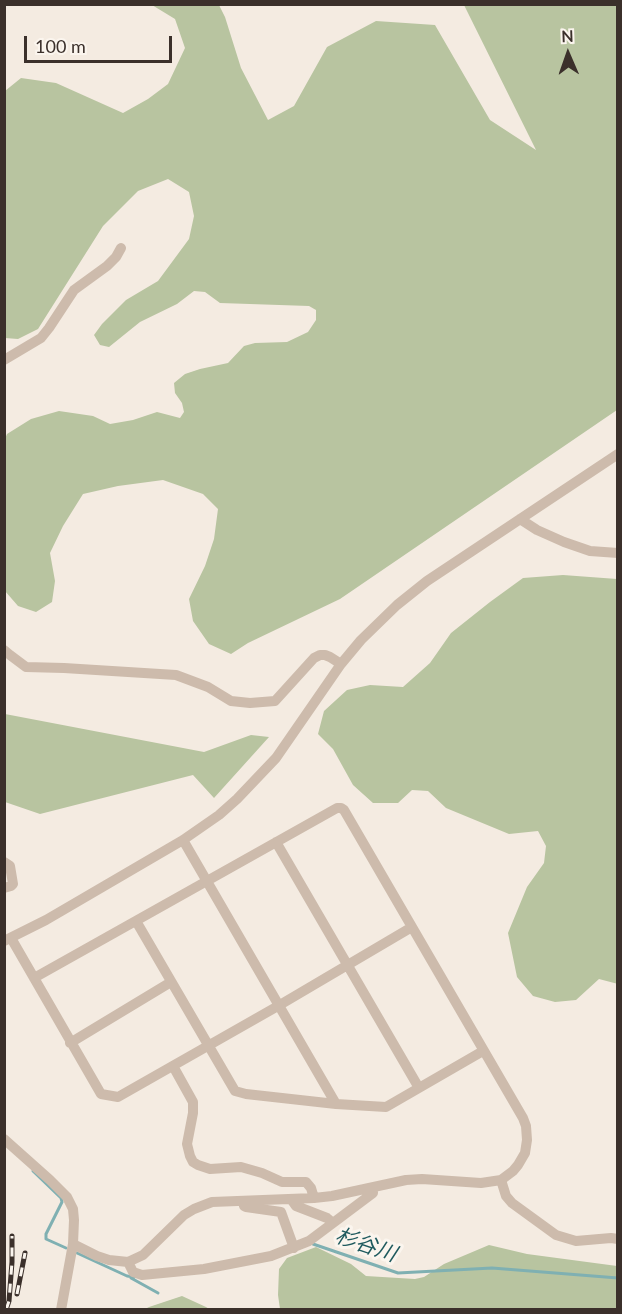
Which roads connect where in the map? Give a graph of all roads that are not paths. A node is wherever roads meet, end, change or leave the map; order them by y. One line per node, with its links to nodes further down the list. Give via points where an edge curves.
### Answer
1 (121, 248): 2 (street, via 107,266 74,290 41,338)
2 (4, 360)
3 (618, 454): 4 (street)
4 (520, 519): 5 (street, via 564,542 590,551); 7 (street, via 397,604)
5 (618, 553)
6 (4, 650): 7 (street, via 26,667 176,675 231,701 250,703 275,701 320,655)
7 (341, 664): 8 (street, via 297,731 259,778 219,815)
8 (183, 840): 11 (street); 15 (street)
9 (276, 842): 11 (street); 14 (street, via 337,808 344,810); 16 (street)
10 (4, 862): 12 (street, via 10,866 13,881)
11 (207, 881): 13 (street); 19 (street)
12 (4, 888)
13 (136, 921): 17 (street); 18 (street)
14 (412, 927): 16 (street); 22 (street)
15 (8, 940): 17 (street)
16 (347, 965): 19 (street); 24 (street)
17 (34, 978): 20 (street)
18 (171, 982): 20 (street); 21 (street)
19 (278, 1006): 21 (street); 25 (street)
20 (70, 1043): 23 (street, via 101,1094 118,1097)
21 (208, 1046): 23 (street); 25 (street, via 235,1090)
22 (483, 1051): 24 (street); 27 (street, via 523,1118 527,1133 522,1159)
23 (173, 1066): 29 (street, via 193,1102 187,1144 198,1165 241,1167 282,1182 306,1182)
24 (419, 1088): 25 (street, via 386,1107)
25 (336, 1104)
26 (4, 1139): 34 (street, via 71,1204)
27 (501, 1180): 28 (street, via 406,1180); 33 (street, via 512,1203 556,1235 576,1241)
28 (373, 1188): 29 (street); 32 (street, via 373,1193)
29 (314, 1198): 30 (street)
30 (291, 1199): 31 (street); 32 (street, via 296,1206)
31 (243, 1201): 35 (street, via 246,1207 281,1212); 36 (street, via 212,1202 194,1209)
32 (333, 1223): 35 (street)
33 (617, 1238)
34 (72, 1244): 36 (street, via 109,1260); 37 (street)
35 (294, 1248): 36 (street, via 241,1262 162,1274 136,1274)
36 (129, 1262)
37 (61, 1310)

